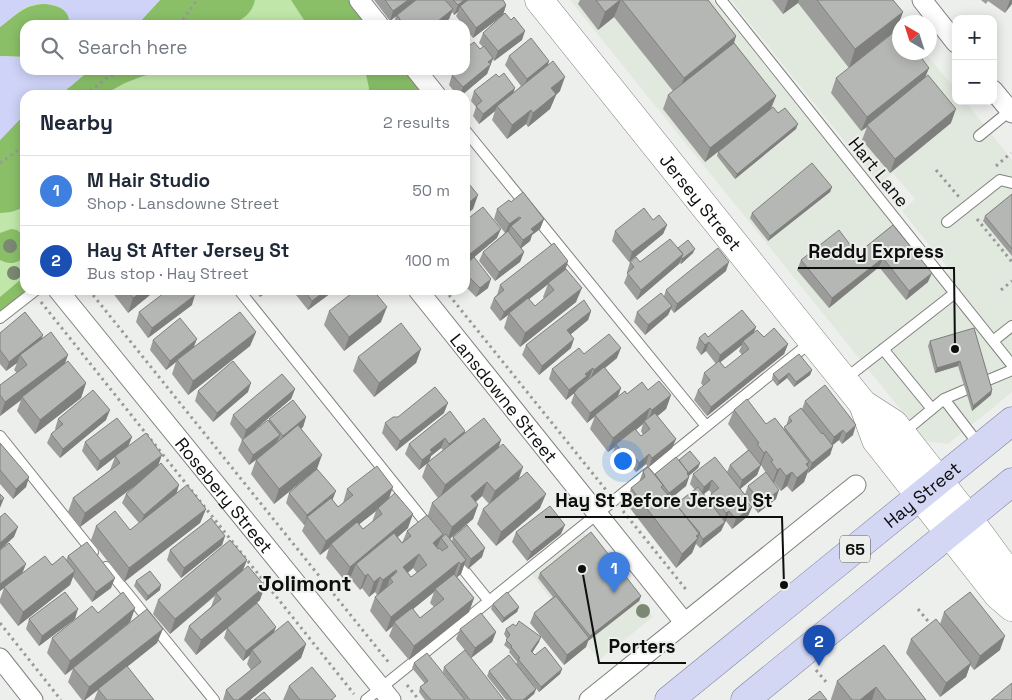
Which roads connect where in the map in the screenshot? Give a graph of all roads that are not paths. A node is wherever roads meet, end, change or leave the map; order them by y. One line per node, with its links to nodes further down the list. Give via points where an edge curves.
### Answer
1 (359, 0): 5 (street)
2 (539, 0): 22 (street, Jersey Street)
3 (721, 0): 15 (lane, Hart Lane)
4 (922, 0): 6 (street)
5 (375, 20)
6 (952, 38)
7 (420, 75): 8 (street)
8 (432, 90)
9 (997, 95): 10 (street)
10 (1011, 111): 12 (lane)
11 (470, 136): 34 (lane)
12 (979, 136)
13 (1012, 183): 14 (lane, via 1000,180)
14 (947, 222)
15 (954, 293): 23 (lane, Hart Lane); 24 (lane)
16 (29, 295): 20 (lane)
17 (62, 295): 50 (street, Rosebery Street)
18 (244, 295): 43 (lane)
19 (422, 295): 41 (street, Lansdowne Street)
20 (0, 318)
21 (1012, 326): 23 (lane)
22 (812, 341): 27 (street, Jersey Street); 34 (lane)
23 (993, 341): 25 (lane, Hart Lane)
24 (883, 349): 27 (lane); 32 (lane)
25 (1012, 365)
26 (1012, 370): 28 (lane)
27 (844, 380): 31 (street, Jersey Street)
28 (986, 381)
29 (965, 390): 30 (lane)
30 (944, 400): 32 (lane); 37 (lane)
31 (863, 404): 35 (street, Jersey Street, via 894,424); 40 (street, Jersey Street, via 876,440)
32 (932, 409): 35 (lane)
33 (1012, 421): 37 (main road, Hay Street / 65)
34 (706, 426): 41 (lane)
35 (902, 434): 40 (street, Jersey Street)
36 (0, 436): 52 (lane)
37 (981, 447): 40 (main road, Hay Street / 65)
38 (1012, 482): 42 (main road)
39 (856, 485): 48 (street)
40 (930, 489): 42 (street, Jersey Street); 55 (main road, Hay Street / 65)
41 (598, 514): 46 (lane); 48 (street, Lansdowne Street)
42 (959, 526): 45 (street, Jersey Street); 47 (street, Jersey Street, via 998,595); 56 (main road)
43 (439, 539)
44 (451, 554): 46 (lane)
45 (1012, 578)
46 (489, 601): 50 (lane, via 398,674)
47 (1012, 607)
48 (684, 622): 54 (street)
49 (0, 658): 51 (street)
50 (386, 694): 53 (lane)
51 (33, 700)
52 (214, 700)
53 (366, 700)
54 (589, 700)
55 (668, 700)
56 (745, 700)

